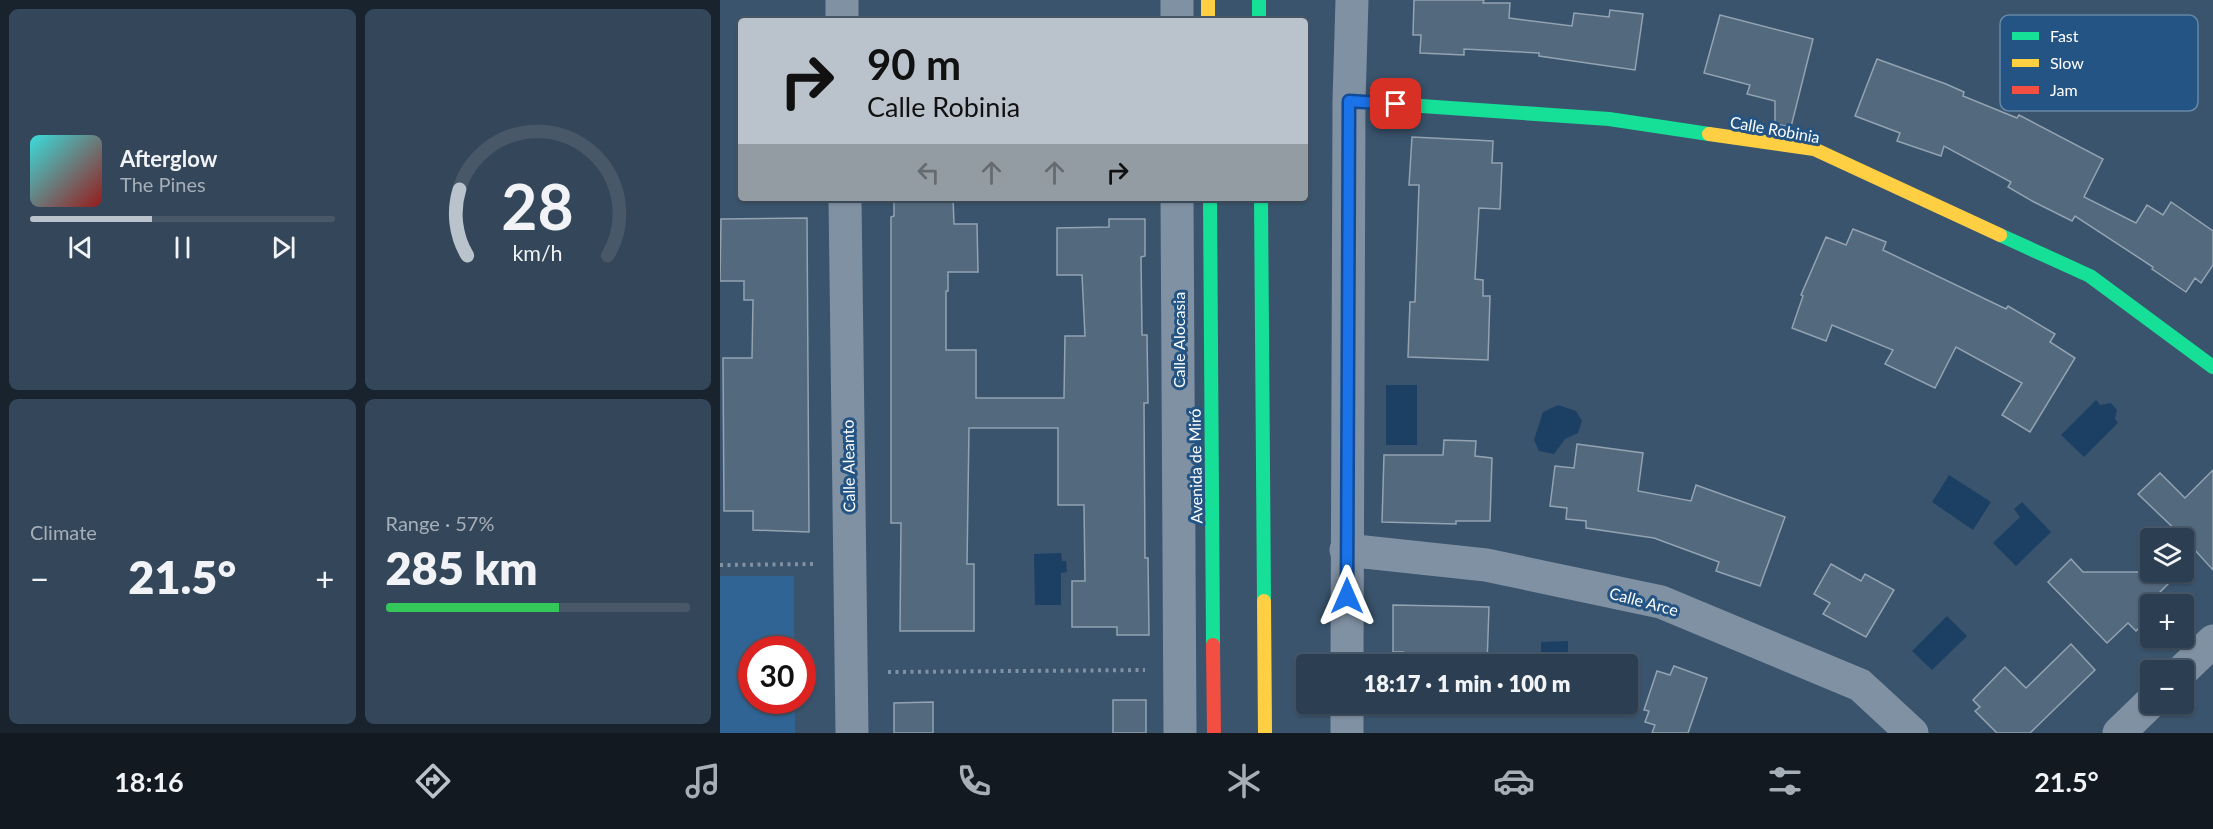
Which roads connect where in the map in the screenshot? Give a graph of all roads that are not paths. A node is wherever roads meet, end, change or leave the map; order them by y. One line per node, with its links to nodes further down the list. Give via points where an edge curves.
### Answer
1 (842, 0): 6 (street)
2 (1177, 0): 7 (street)
3 (1208, 0): 8 (main road)
4 (1259, 0): 9 (main road)
5 (1352, 0): 10 (street)
6 (842, 18)
7 (1177, 18)
8 (1208, 18)
9 (1259, 18)
10 (1349, 101): 15 (main road, Calle Robinia, via 1609,119 1814,149 2090,276); 16 (street)
11 (845, 201): 22 (street, Calle Aleanto)
12 (1178, 201): 23 (street, Calle Alocasia)
13 (1210, 201): 24 (main road, Avenida de Miró)
14 (1261, 201): 25 (main road)
15 (2213, 367)
16 (1346, 550): 18 (street); 27 (street, Calle Arce, via 1486,565 1661,602 1860,685)
17 (2213, 641): 19 (street)
18 (1347, 654)
19 (2193, 660)
20 (2140, 713): 28 (street)
21 (1347, 714): 26 (street)
22 (852, 733)
23 (1180, 733)
24 (1214, 733)
25 (1265, 733)
26 (1347, 733)
27 (1912, 733)
28 (2119, 733)

